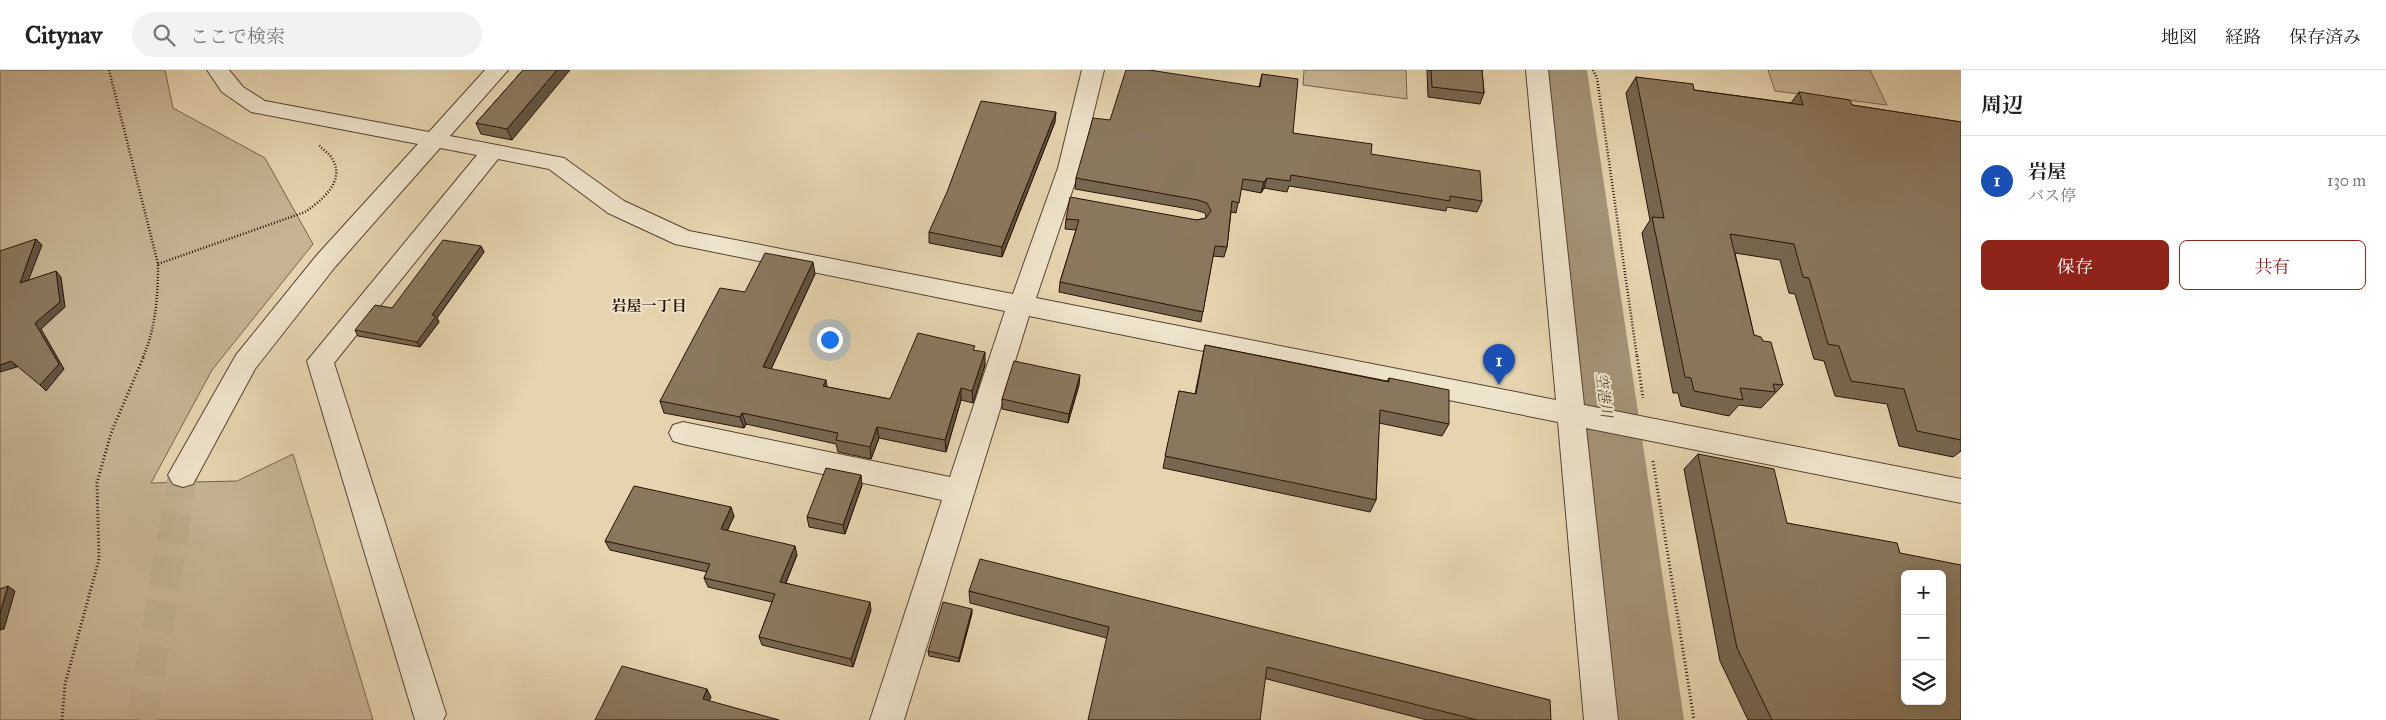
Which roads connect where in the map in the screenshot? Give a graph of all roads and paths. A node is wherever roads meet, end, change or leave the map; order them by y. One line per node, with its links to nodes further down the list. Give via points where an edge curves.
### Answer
1 (109, 70): 10 (path)
2 (218, 70): 8 (street, via 221,78 238,94 259,107)
3 (497, 70): 8 (street)
4 (1093, 70): 11 (street, via 1069,168 1070,198)
5 (1537, 70): 12 (street)
6 (1593, 70): 13 (path, via 1597,78)
7 (315, 140): 10 (path, via 333,161 335,181 323,199 305,212)
8 (433, 141): 9 (street); 15 (street, via 326,261 245,362)
9 (492, 152): 11 (street, via 556,163 616,207 684,238); 18 (street, via 320,361)
10 (158, 264): 19 (path, via 158,295 149,344 111,433 98,482 99,559 66,684)
11 (1021, 306): 12 (street); 16 (street)
12 (1579, 415): 13 (street); 21 (street)
13 (1645, 429): 17 (street); 22 (path)
14 (683, 433): 16 (street)
15 (183, 475)
16 (960, 491): 20 (street)
17 (1961, 492)
18 (429, 714)
19 (62, 720)
20 (886, 720)
21 (1601, 720)
22 (1694, 720)

